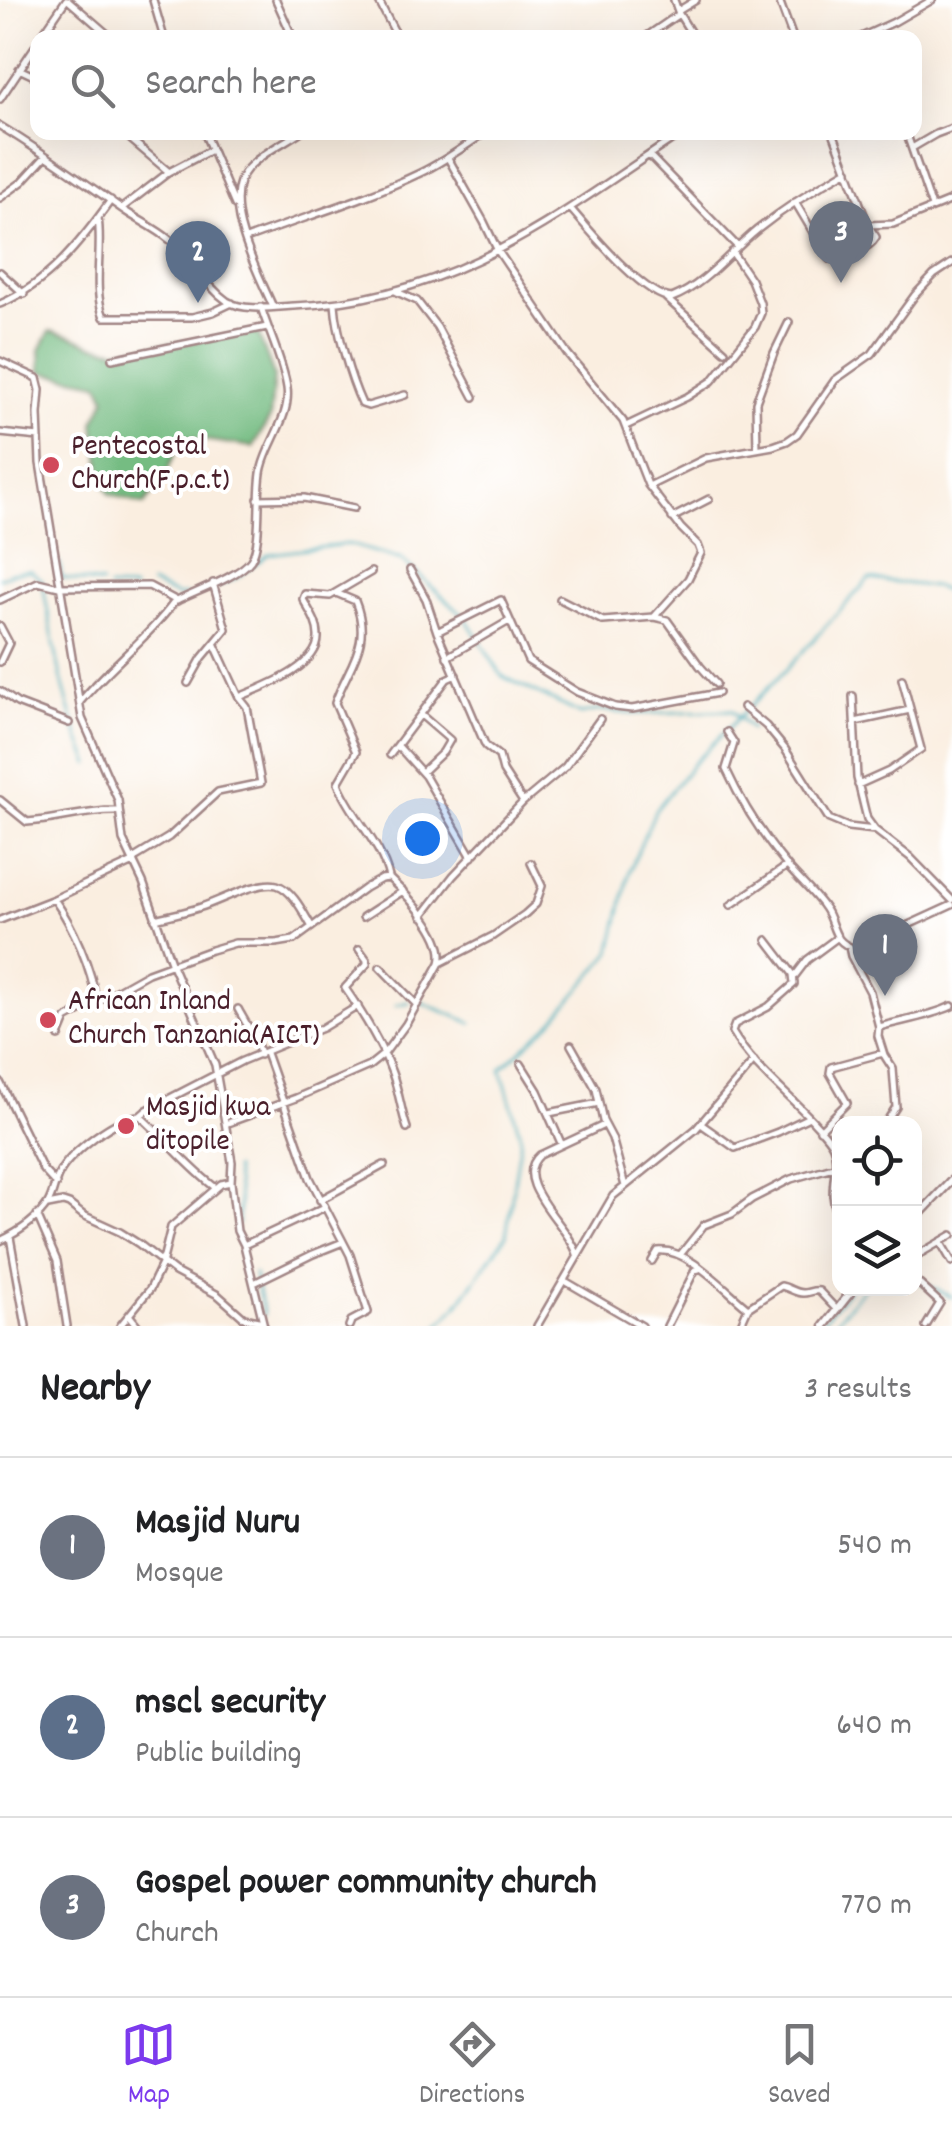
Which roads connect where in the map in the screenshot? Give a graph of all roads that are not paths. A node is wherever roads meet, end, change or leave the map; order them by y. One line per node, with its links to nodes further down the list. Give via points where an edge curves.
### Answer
1 (67, 0): 10 (street); 11 (street)
2 (153, 0): 12 (street)
3 (276, 0): 13 (street)
4 (378, 0): 14 (street)
5 (674, 0): 9 (street)
6 (696, 0): 9 (street)
7 (779, 0): 17 (street)
8 (932, 0): 18 (street)
9 (678, 13): 15 (street); 16 (street)
10 (46, 30)
11 (103, 30)
12 (162, 30)
13 (289, 30)
14 (394, 30)
15 (655, 30)
16 (689, 30)
17 (790, 30)
18 (880, 30)
19 (30, 53): 20 (street)
20 (19, 69): 21 (street); 22 (street)
21 (30, 74)
22 (0, 100)
23 (0, 126): 34 (street)
24 (952, 128): 32 (street)
25 (131, 140): 38 (street)
26 (207, 140): 33 (street)
27 (288, 140): 45 (street, via 247,168)
28 (474, 140): 36 (street)
29 (671, 140): 35 (street)
30 (835, 140): 37 (street)
31 (909, 140): 32 (street)
32 (912, 148): 43 (street)
33 (211, 150): 38 (street); 45 (street)
34 (46, 156): 39 (street); 40 (street)
35 (648, 156): 46 (street); 50 (street)
36 (448, 158): 49 (street); 51 (street)
37 (848, 170): 42 (street); 48 (street)
38 (169, 172): 44 (street)
39 (0, 198)
40 (111, 200): 44 (street); 47 (street)
41 (952, 200): 43 (street)
42 (795, 202): 48 (street, via 828,258 875,241); 50 (street)
43 (932, 207): 48 (street, via 893,224)
44 (122, 208): 58 (street, via 168,237)
45 (236, 208): 49 (street)
46 (570, 208): 51 (street); 57 (street, via 626,268)
47 (98, 218): 56 (street); 58 (street, via 104,317 192,317)
48 (868, 225)
49 (246, 239): 62 (street)
50 (738, 246): 52 (street)
51 (498, 251): 55 (street); 70 (street)
52 (732, 252): 57 (street, via 678,296); 70 (street, via 760,303 755,328 712,381)
53 (952, 264): 73 (street, via 916,295 872,354 835,380 797,434)
54 (0, 272): 56 (street)
55 (394, 291): 60 (street); 69 (street, via 415,299 437,327)
56 (24, 294): 59 (street)
57 (666, 298): 65 (street)
58 (232, 303): 61 (street)
59 (0, 304)
60 (335, 304): 62 (street); 68 (street, via 362,406)
61 (261, 306): 62 (street); 64 (street)
62 (273, 307)
63 (789, 322): 73 (street, via 756,402)
64 (267, 328): 66 (street); 76 (street, via 287,392)
65 (725, 351)
66 (112, 359)
67 (0, 361): 72 (street, via 36,378)
68 (405, 395)
69 (474, 398)
70 (626, 426): 74 (street)
71 (0, 432): 72 (street)
72 (39, 436): 82 (street)
73 (757, 449): 74 (street, via 706,458)
74 (649, 486): 78 (street)
75 (709, 499): 78 (street)
76 (258, 500): 77 (street, via 295,498); 81 (street, via 252,559)
77 (354, 508)
78 (672, 518): 87 (street, via 701,553 688,580)
79 (410, 570): 90 (street)
80 (371, 572): 83 (street)
81 (214, 584): 86 (street); 91 (street, via 226,626)
82 (59, 587): 85 (street, via 38,582); 86 (street, via 148,586); 102 (street)
83 (336, 594): 101 (street, via 303,596 319,640 310,657); 122 (street, via 354,600 361,627 358,656 335,703 356,752 338,782)
84 (560, 599): 87 (street, via 603,621)
85 (0, 600)
86 (174, 600): 102 (street)
87 (654, 617): 97 (street, via 672,624)
88 (509, 622): 90 (street, via 499,600); 92 (street); 99 (street, via 530,664 615,706)
89 (0, 626): 93 (street, via 9,644)
90 (437, 632): 92 (street)
91 (215, 644): 96 (street); 101 (street)
92 (447, 658): 94 (street)
93 (0, 662)
94 (456, 675): 105 (street); 115 (street, via 486,746)
95 (902, 679): 104 (street)
96 (188, 683)
97 (716, 684)
98 (0, 691): 108 (street)
99 (718, 694)
100 (853, 696): 107 (street)
101 (239, 697): 119 (street, via 247,707 261,783 218,792)
102 (80, 702): 116 (street)
103 (743, 707): 117 (street, via 786,749 829,819)
104 (910, 710): 107 (street); 113 (street, via 921,750)
105 (420, 715): 110 (street); 112 (street, via 450,740)
106 (600, 719): 115 (street, via 565,767)
107 (855, 722): 113 (street)
108 (68, 723)
109 (727, 732): 121 (street, via 734,741 727,772)
110 (398, 746): 111 (street); 112 (street)
111 (390, 756)
112 (422, 772): 118 (street)
113 (858, 785): 117 (street)
114 (0, 800): 116 (street, via 27,822)
115 (523, 802): 118 (street)
116 (118, 810): 119 (street)
117 (875, 830): 125 (street)
118 (472, 858): 127 (street)
119 (133, 862): 124 (street); 129 (street)
120 (532, 863): 136 (street, via 541,881 534,906)
121 (788, 866): 126 (street); 132 (street, via 824,908)
122 (389, 878): 123 (street); 131 (street)
123 (402, 891): 127 (street); 128 (street)
124 (54, 899): 130 (street); 140 (street)
125 (952, 903): 134 (street, via 877,942)
126 (731, 905)
127 (422, 916): 136 (street, via 442,950)
128 (362, 917)
129 (154, 919): 131 (street, via 274,884); 137 (street)
130 (0, 920)
131 (312, 927): 137 (street, via 294,940 235,943)
132 (838, 938): 134 (street); 139 (street)
133 (767, 940): 139 (street)
134 (849, 947): 145 (street)
135 (359, 950): 142 (street, via 367,964 344,987)
136 (440, 963): 141 (street)
137 (172, 965): 140 (street); 153 (street)
138 (380, 967): 141 (street)
139 (794, 977): 151 (street, via 768,1007 732,1028)
140 (96, 1001): 146 (street, via 66,1019)
141 (417, 1005): 150 (street)
142 (358, 1006): 149 (street); 150 (street)
143 (952, 1006): 145 (street)
144 (238, 1010): 149 (street)
145 (879, 1027): 148 (street)
146 (59, 1036)
147 (571, 1045): 155 (street)
148 (884, 1053): 159 (street, via 897,1102); 165 (street, via 831,1067 847,1103)
149 (263, 1054): 153 (street); 156 (street)
150 (384, 1054): 156 (street); 164 (street)
151 (754, 1061): 160 (street); 163 (street)
152 (521, 1064): 157 (street)
153 (216, 1074): 158 (street); 161 (street)
154 (0, 1082): 172 (street, via 42,1170)
155 (599, 1102): 157 (street); 162 (street)
156 (283, 1103): 161 (street); 175 (street)
157 (549, 1113): 166 (street)
158 (140, 1116): 172 (street, via 98,1135 67,1163); 174 (street)
159 (891, 1116)
160 (809, 1117): 163 (street, via 735,1148); 165 (street)
161 (227, 1124): 171 (street)
162 (604, 1124): 166 (street); 173 (street)
163 (701, 1124): 173 (street)
164 (407, 1128)
165 (820, 1130): 167 (street)
166 (561, 1143): 187 (street, via 535,1159 533,1184)
167 (832, 1147)
168 (384, 1164): 175 (street)
169 (832, 1168): 186 (street, via 791,1179 704,1225)
170 (952, 1180): 177 (street)
171 (231, 1182): 174 (street); 184 (street)
172 (56, 1184): 176 (street)
173 (625, 1186): 187 (street)
174 (216, 1188): 190 (street, via 172,1227)
175 (322, 1203): 182 (street); 184 (street)
176 (47, 1205): 178 (street); 190 (street, via 69,1204)
177 (922, 1212)
178 (37, 1215): 180 (street); 202 (street, via 57,1261)
179 (952, 1235): 183 (street)
180 (10, 1236): 181 (street); 201 (street)
181 (0, 1242)
182 (343, 1242): 193 (street); 205 (street, via 368,1312)
183 (941, 1243): 185 (street); 189 (street)
184 (244, 1244): 193 (street)
185 (922, 1253)
186 (680, 1255): 188 (street, via 661,1250); 191 (street)
187 (578, 1256): 192 (street)
188 (652, 1261)
189 (952, 1262)
190 (162, 1264): 198 (street); 199 (street)
191 (699, 1268): 196 (street); 208 (street)
192 (565, 1280): 206 (street); 207 (street)
193 (254, 1283): 199 (street)
194 (922, 1286): 210 (street, via 940,1303)
195 (847, 1296): 197 (street)
196 (748, 1308): 197 (street, via 786,1286 820,1291); 209 (street)
197 (836, 1310): 200 (street)
198 (130, 1316): 203 (street); 204 (street)
199 (263, 1324)
200 (826, 1325)
201 (26, 1326)
202 (67, 1326)
203 (120, 1326)
204 (138, 1326)
205 (349, 1326)
206 (536, 1326)
207 (642, 1326)
208 (666, 1326)
209 (740, 1326)
210 (926, 1326)

